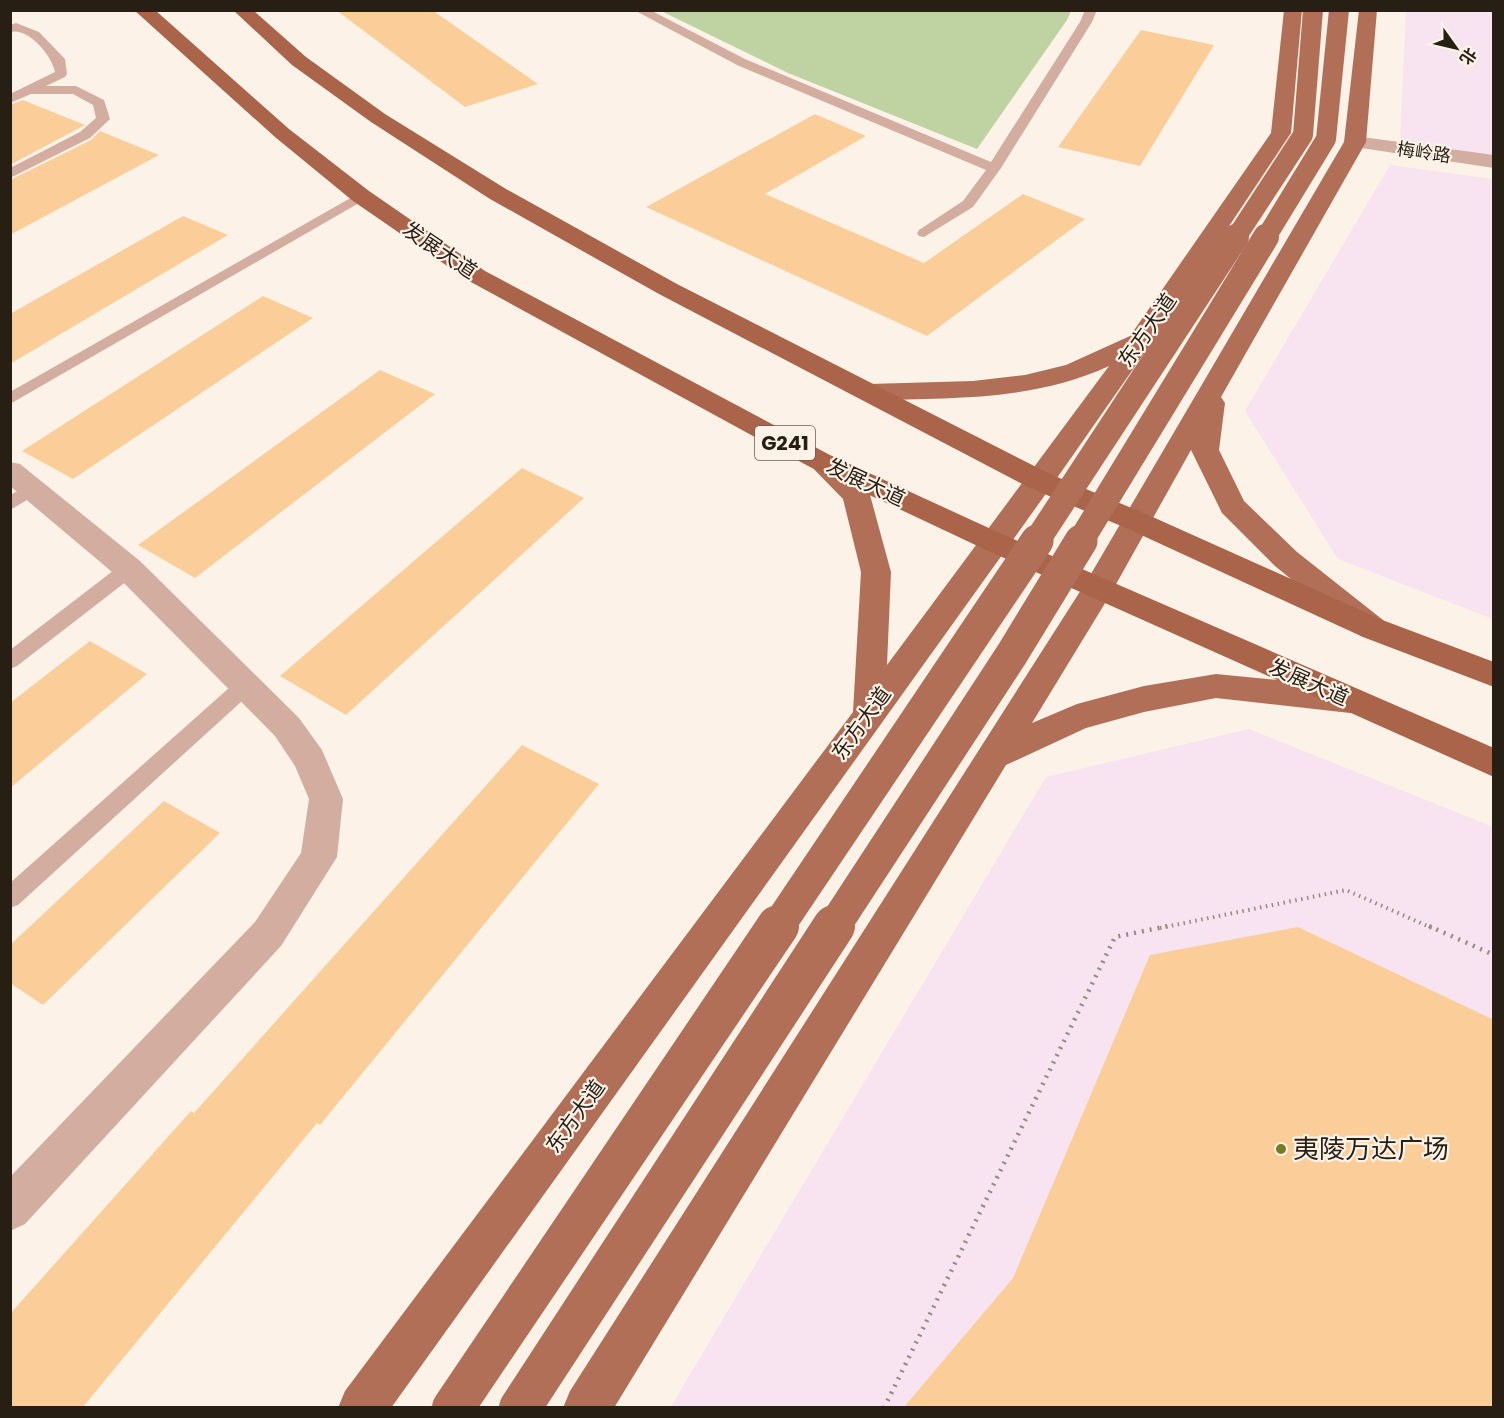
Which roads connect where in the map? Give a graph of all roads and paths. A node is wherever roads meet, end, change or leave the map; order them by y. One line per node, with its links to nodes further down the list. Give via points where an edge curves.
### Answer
1 (143, 10): 16 (highway, 发展大道 / G241, via 282,133)
2 (242, 10): 20 (highway, via 299,61 360,105 498,194 668,289)
3 (640, 10): 14 (lane, via 741,62)
4 (1090, 10): 14 (lane)
5 (1293, 10): 18 (main road, 东方大道, via 1281,133)
6 (1313, 10): 41 (main road, bridge, via 1303,135 1093,458)
7 (1339, 10): 42 (main road, bridge, via 1326,139 1012,654)
8 (1368, 10): 12 (main road)
9 (10, 29): 10 (lane, via 16,27 35,35 59,59 61,74)
10 (30, 90): 11 (lane); 15 (lane, via 76,90 99,103 103,119 85,135)
11 (10, 99)
12 (1355, 142): 13 (street, 梅岭路); 19 (main road)
13 (1494, 162)
14 (994, 168): 17 (lane, via 968,204)
15 (10, 174)
16 (361, 196): 21 (lane); 22 (highway, 发展大道 / G241, via 477,276)
17 (924, 232)
18 (1139, 342): 20 (main road, via 1075,371 1022,383); 23 (main road, 东方大道)
19 (1215, 385): 25 (main road); 29 (main road, via 1205,450 1232,506 1286,559)
20 (869, 392): 23 (highway)
21 (10, 399)
22 (820, 461): 26 (highway, 发展大道 / G241); 34 (main road, via 856,495 876,572)
23 (1040, 481): 25 (highway); 26 (main road, 东方大道)
24 (18, 488): 27 (street)
25 (1136, 521): 28 (main road); 29 (highway)
26 (994, 542): 28 (highway, 发展大道 / G241); 34 (main road, 东方大道)
27 (129, 569): 30 (lane); 32 (street)
28 (1099, 587): 33 (highway, 发展大道 / G241); 35 (main road)
29 (1374, 629): 31 (highway)
30 (10, 661)
31 (1494, 675)
32 (246, 685): 37 (lane); 39 (street, via 287,727 310,760 326,799 319,857 268,934)
33 (1350, 700): 35 (main road, via 1216,686 1143,699 1077,717); 36 (highway, 发展大道 / G241)
34 (868, 713): 40 (main road, 东方大道)
35 (992, 756): 43 (main road)
36 (1494, 763)
37 (10, 898)
38 (1494, 955): 44 (path, via 1346,890 1115,936)
39 (10, 1209)
40 (362, 1407)
41 (453, 1407)
42 (520, 1407)
43 (587, 1407)
44 (885, 1407)

